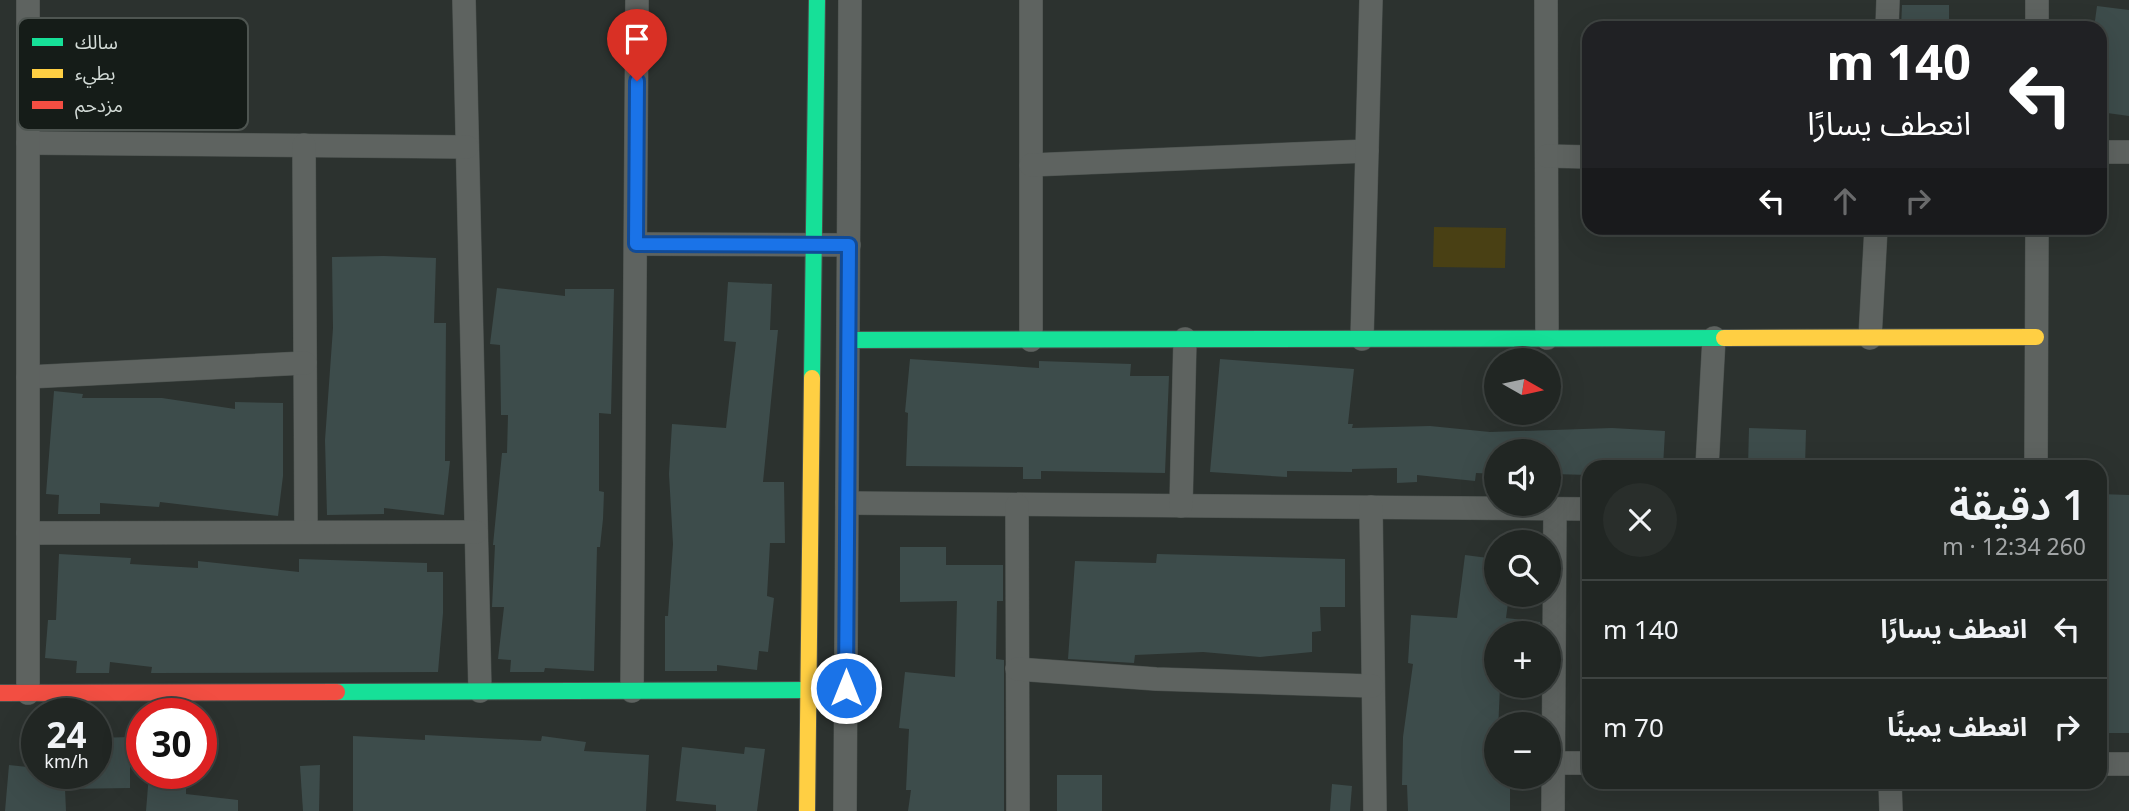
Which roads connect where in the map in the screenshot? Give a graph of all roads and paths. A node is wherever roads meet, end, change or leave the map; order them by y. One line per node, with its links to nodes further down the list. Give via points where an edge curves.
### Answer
1 (28, 0): 11 (street)
2 (464, 0): 17 (street)
3 (638, 0): 26 (street)
4 (817, 0): 27 (street)
5 (850, 0): 28 (street)
6 (1031, 0): 23 (street)
7 (1371, 0): 18 (street)
8 (1546, 0): 21 (street)
9 (1888, 0): 12 (street)
10 (2037, 0): 13 (street)
11 (28, 18)
12 (1887, 21)
13 (2037, 21)
14 (28, 130): 15 (street)
15 (28, 143): 16 (street); 38 (street)
16 (304, 145): 17 (street); 37 (street)
17 (467, 147): 50 (street)
18 (1367, 151): 23 (street); 34 (street)
19 (2107, 152): 20 (street)
20 (2129, 152)
21 (1547, 156): 22 (street); 30 (street)
22 (1582, 157)
23 (1031, 166): 36 (street)
24 (1876, 235): 32 (street)
25 (2037, 235): 29 (street)
26 (636, 244): 27 (street); 56 (street)
27 (814, 244): 28 (street); 54 (street)
28 (849, 245): 35 (street)
29 (2036, 337): 32 (street); 40 (street)
30 (1547, 338): 31 (street); 34 (street)
31 (1714, 338): 32 (street); 39 (street)
32 (1870, 338)
33 (1185, 339): 34 (street); 36 (street); 43 (street)
34 (1362, 339)
35 (848, 340): 36 (street); 41 (street)
36 (1031, 340)
37 (305, 363): 38 (street); 49 (street)
38 (28, 377): 51 (street)
39 (1707, 460)
40 (2036, 460)
41 (847, 503): 42 (street); 67 (street)
42 (1017, 505): 43 (street); 52 (street)
43 (1181, 506): 44 (street)
44 (1371, 507): 45 (street); 53 (street)
45 (1484, 508)
46 (1561, 509): 47 (street)
47 (1582, 509)
48 (1555, 516): 59 (street)
49 (306, 532): 50 (street); 51 (street)
50 (476, 532): 55 (street)
51 (28, 533): 58 (street)
52 (1017, 669): 53 (street); 68 (street)
53 (1372, 686): 69 (street)
54 (808, 690): 56 (street); 66 (street)
55 (480, 691): 56 (street); 58 (street)
56 (632, 691)
57 (0, 693): 58 (street)
58 (28, 693)
59 (1553, 712)
60 (1561, 763): 61 (street)
61 (1582, 763)
62 (2107, 764): 63 (street)
63 (2129, 764)
64 (1553, 789): 70 (street)
65 (1890, 789): 71 (street)
66 (807, 811)
67 (845, 811)
68 (1018, 811)
69 (1375, 811)
70 (1553, 811)
71 (1891, 811)

